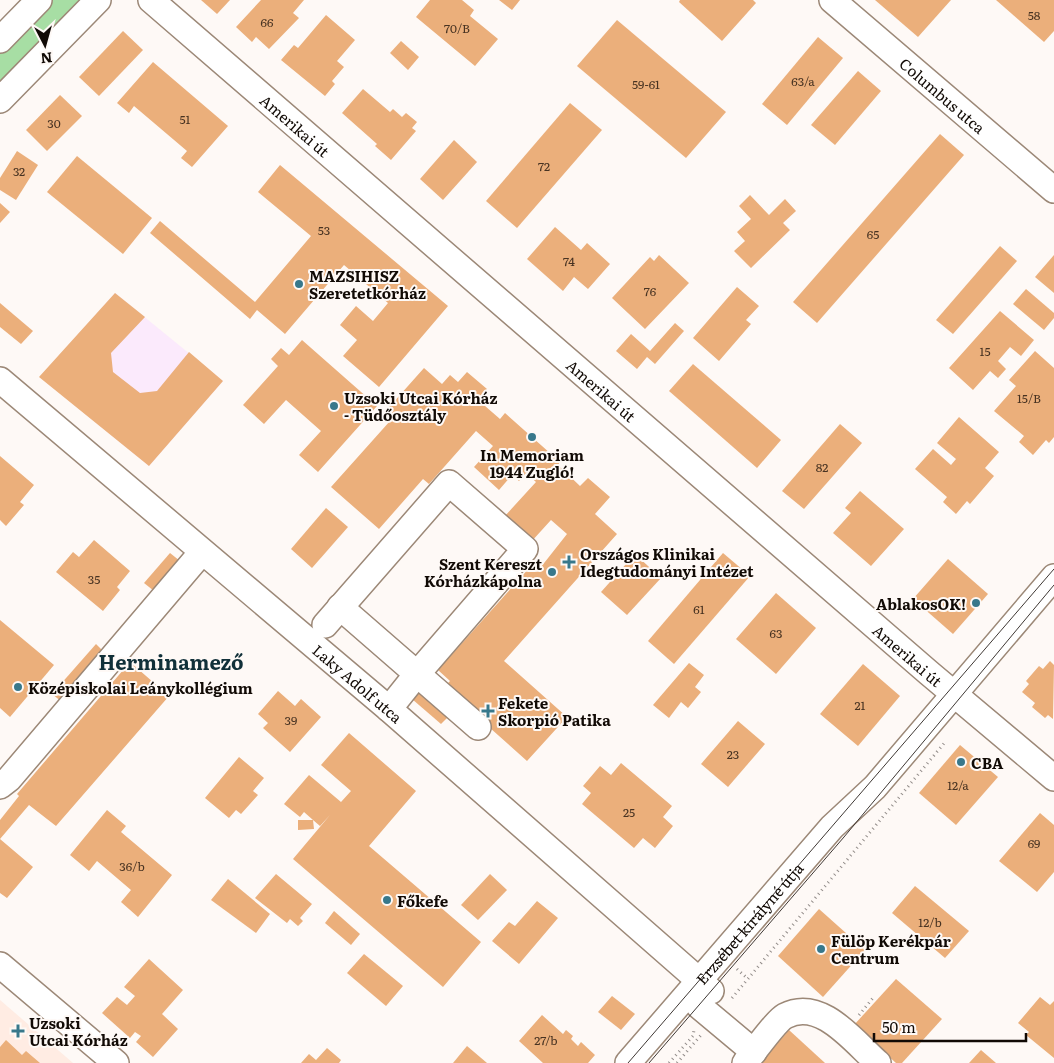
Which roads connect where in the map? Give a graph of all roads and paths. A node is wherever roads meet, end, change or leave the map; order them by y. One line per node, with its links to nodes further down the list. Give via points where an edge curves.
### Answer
1 (39, 0): 5 (street)
2 (98, 0): 6 (street)
3 (151, 0): 12 (street, Amerikai út)
4 (832, 0): 7 (street, Columbus utca)
5 (0, 40)
6 (0, 100)
7 (1054, 190)
8 (0, 380): 9 (street, Laky Adolf utca)
9 (202, 552): 13 (street, Laky Adolf utca); 17 (street)
10 (1054, 577): 12 (street, Erzsébet királyné útja)
11 (416, 674): 11 (street, via 332,616 449,483 525,549); 13 (street); 14 (street)
12 (954, 694): 16 (street, Amerikai út); 18 (street, Erzsébet királyné útja)
13 (389, 709): 21 (street, Laky Adolf utca)
14 (478, 727)
15 (948, 740): 20 (path)
16 (1054, 778)
17 (0, 786)
18 (876, 787): 20 (street, Erzsébet királyné útja, via 844,837); 21 (street, Erzsébet királyné útja, via 832,827)
19 (0, 965): 23 (street)
20 (741, 972): 21 (street, Erzsébet királyné útja); 21 (path)
21 (706, 999): 22 (street, Laky Adolf utca); 24 (street, Erzsébet királyné útja); 25 (street, Erzsébet királyné útja); 26 (path, via 693,1036); 27 (path)
22 (750, 1057): 28 (street, Laky Adolf utca, via 784,1016 806,1010 828,1019)
23 (116, 1063)
24 (628, 1063)
25 (649, 1063)
26 (669, 1063)
27 (677, 1063)
28 (878, 1063)

